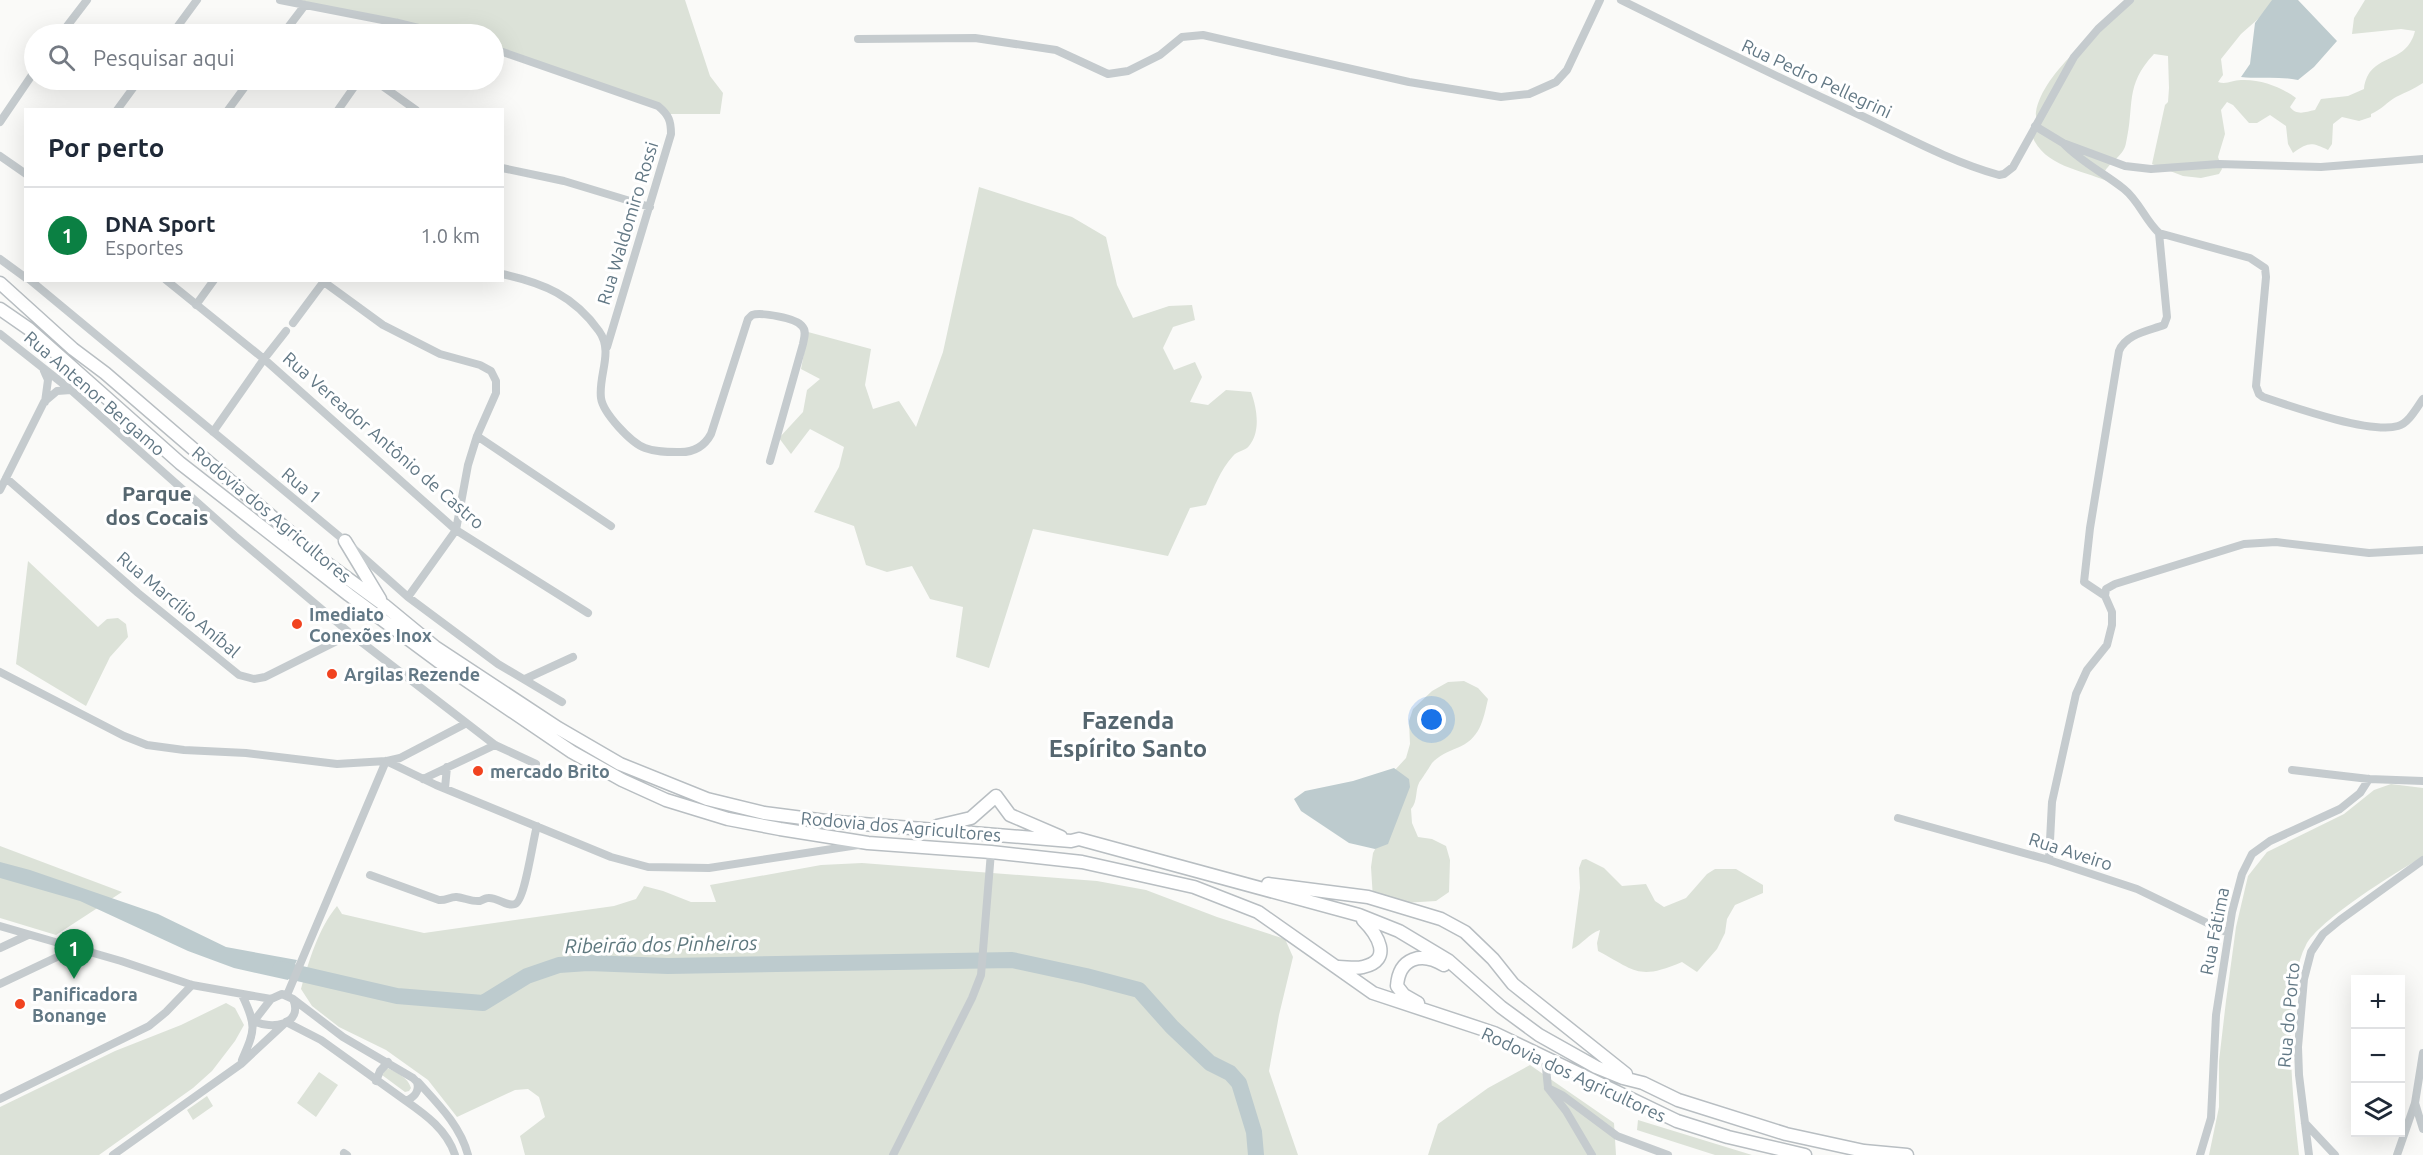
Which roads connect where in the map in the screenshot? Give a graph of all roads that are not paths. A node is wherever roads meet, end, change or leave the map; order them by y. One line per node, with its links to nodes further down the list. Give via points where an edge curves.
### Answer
1 (87, 0): 9 (street)
2 (197, 0): 10 (street)
3 (280, 0): 7 (street)
4 (1600, 0): 13 (street, via 1567,70 1556,82 1529,94 1501,97 1409,82 1203,35 1182,37 1160,55 1128,71 1108,74 1056,50 985,39)
5 (1621, 0): 25 (street, Rua Pedro Pellegrini, via 1941,153 1993,173 2004,174 2013,168)
6 (2130, 0): 25 (street, via 2074,57)
7 (305, 5): 8 (street); 11 (street)
8 (398, 23): 12 (street)
9 (69, 24)
10 (179, 24)
11 (291, 24)
12 (402, 24)
13 (858, 39)
14 (504, 52): 31 (street, Rua Waldomiro Rossi, via 658,106 668,114 671,134)
15 (24, 87): 24 (street)
16 (132, 90): 20 (street)
17 (243, 90): 21 (street)
18 (352, 90): 22 (street)
19 (388, 90): 23 (street)
20 (118, 108)
21 (229, 108)
22 (339, 108)
23 (413, 108)
24 (0, 122)
25 (2035, 126): 26 (street)
26 (2063, 143): 28 (street, via 2125,166 2151,169 2219,164 2321,167); 32 (street, via 2128,193)
27 (0, 156): 30 (street)
28 (2423, 159)
29 (504, 168): 31 (street, via 564,181)
30 (24, 173)
31 (650, 207): 47 (street, Rua Waldomiro Rossi)
32 (2159, 233): 51 (street, via 2250,258 2265,268 2256,386 2263,397 2339,421 2387,427 2407,421); 62 (street, via 2168,317 2164,325 2132,337 2119,351 2090,528 2084,582)
33 (0, 260): 35 (street)
34 (504, 274): 47 (street, via 563,295 589,318 601,333)
35 (24, 277)
36 (32, 282): 53 (street, Rua 1)
37 (168, 282): 42 (street, Rua Vereador Antônio de Castro)
38 (213, 282): 42 (street)
39 (324, 282): 44 (street)
40 (326, 282): 54 (street, via 408,339 491,371 496,393)
41 (0, 283): 64 (main road, Rodovia dos Agricultores, via 321,559)
42 (196, 305): 48 (street, Rua Vereador Antônio de Castro)
43 (0, 309): 85 (main road, Rodovia dos Agricultores, via 29,329 191,472 283,544 438,661 572,752 666,800 728,819)
44 (293, 323)
45 (286, 331): 48 (street)
46 (0, 334): 49 (street, Rua Antenor Bergamo)
47 (606, 348): 55 (street, Rua Waldomiro Rossi, via 600,397 609,415 643,447 683,453 706,443 711,434 748,319 754,313 765,314 802,325 803,344)
48 (264, 358): 53 (street); 59 (street, Rua Vereador Antônio de Castro)
49 (40, 365): 50 (street, Rua Antenor Bergamo); 52 (street, via 48,380)
50 (71, 390): 52 (street, via 57,391); 66 (street, Rua Antenor Bergamo)
51 (2423, 399)
52 (44, 402): 56 (street)
53 (213, 432): 60 (street, Rua 1)
54 (477, 436): 58 (street); 59 (street)
55 (770, 461)
56 (6, 478): 57 (street); 66 (street, Rua Marcílio Aníbal, via 239,675 265,677)
57 (0, 490)
58 (611, 526)
59 (456, 530): 63 (street); 65 (street, Rua Vereador Antônio de Castro)
60 (345, 542): 63 (street, Rua 1); 64 (main road)
61 (2423, 550): 62 (street, via 2369,553 2276,542 2244,544 2115,584 2106,589)
62 (2105, 596): 87 (street, via 2112,612 2112,625 2107,645 2087,670 2076,694 2052,802)
63 (408, 597): 69 (street, Rua 1)
64 (384, 605): 83 (main road, Rodovia dos Agricultores, via 435,647 558,728 620,764 671,787 764,813)
65 (588, 613)
66 (351, 634): 71 (street, Rua Antenor Bergamo)
67 (573, 657): 69 (street)
68 (0, 672): 73 (street, via 147,745 338,764)
69 (525, 680): 70 (street, Rua 1)
70 (562, 702)
71 (465, 724): 72 (street, Rua Antenor Bergamo); 73 (street, via 400,758)
72 (495, 745): 74 (street, Rua Antenor Bergamo); 75 (street)
73 (386, 761): 77 (street); 102 (street)
74 (536, 764)
75 (447, 767): 77 (street); 80 (street)
76 (2292, 770): 78 (street)
77 (423, 779): 80 (street)
78 (2369, 779): 79 (street); 93 (street, Rua Fátima, via 2340,810 2270,841 2252,854 2242,874)
79 (2423, 781)
80 (445, 788): 82 (street)
81 (1898, 818): 87 (street, Rua Aveiro)
82 (537, 826): 85 (street, via 611,857 671,869 709,868); 89 (street, via 525,883 516,904 491,898 440,900)
83 (928, 828): 84 (main road, Rodovia dos Agricultores); 84 (main road, via 970,818 996,796 1010,815)
84 (1071, 841): 90 (main road, Rodovia dos Agricultores, via 1080,839)
85 (868, 843): 86 (main road, Rodovia dos Agricultores)
86 (991, 852): 97 (main road, Rodovia dos Agricultores, via 1082,862 1194,887 1258,912); 123 (street, via 981,975)
87 (2049, 860): 93 (street, Rua Aveiro, via 2137,889)
88 (2423, 860): 118 (street, Rua do Porto, via 2340,920 2323,934 2311,952 2304,979 2298,1047)
89 (370, 875)
90 (1215, 877): 91 (main road, Rodovia dos Agricultores); 113 (main road, via 1368,897 1441,919 1466,932 1530,999 1621,1071)
91 (1359, 915): 97 (main road, via 1374,931 1381,950 1377,960 1361,968); 100 (main road, Rodovia dos Agricultores, via 1411,937)
92 (0, 926): 94 (street)
93 (2228, 933): 128 (street, Rua Fátima, via 2216,1015 2211,1118)
94 (28, 935): 95 (street); 96 (street)
95 (0, 948)
96 (74, 949): 98 (street); 99 (street)
97 (1337, 966): 104 (main road, Rodovia dos Agricultores, via 1373,993)
98 (0, 984)
99 (192, 985): 101 (street); 115 (street, via 149,1026)
100 (1478, 986): 104 (main road, via 1435,960 1417,958 1406,963 1398,974 1397,986 1404,995); 113 (main road, Rodovia dos Agricultores, via 1539,1035 1596,1067)
101 (242, 995): 103 (street); 105 (street)
102 (290, 997): 103 (street, via 282,994); 106 (street, via 296,1013); 109 (street, via 342,1037)
103 (271, 999): 105 (street)
104 (1439, 1016): 108 (main road, Rodovia dos Agricultores, via 1494,1033)
105 (254, 1021): 106 (street, via 262,1026); 110 (street, via 252,1039)
106 (285, 1023): 110 (street); 111 (street, via 321,1040)
107 (2423, 1053): 117 (street)
108 (1545, 1058): 114 (street); 126 (main road, Rodovia dos Agricultores, via 1677,1122)
109 (388, 1062): 111 (street); 112 (street)
110 (241, 1064): 120 (street)
111 (376, 1081): 116 (street)
112 (417, 1082): 116 (street, via 414,1096); 122 (street, via 446,1112)
113 (1643, 1083): 127 (main road, Rodovia dos Agricultores, via 1711,1112 1786,1134 1864,1151)
114 (1548, 1088): 124 (street); 125 (street, via 1617,1136)
115 (0, 1099)
116 (406, 1101): 121 (street, via 436,1124)
117 (2415, 1103): 119 (street); 131 (street)
118 (2305, 1123): 129 (street, Rua do Porto); 130 (street)
119 (2423, 1129)
120 (113, 1155)
121 (455, 1155)
122 (468, 1155)
123 (893, 1155)
124 (1592, 1155)
125 (1668, 1155)
126 (1802, 1155)
127 (1907, 1155)
128 (2200, 1155)
129 (2309, 1155)
130 (2335, 1155)
131 (2397, 1155)

